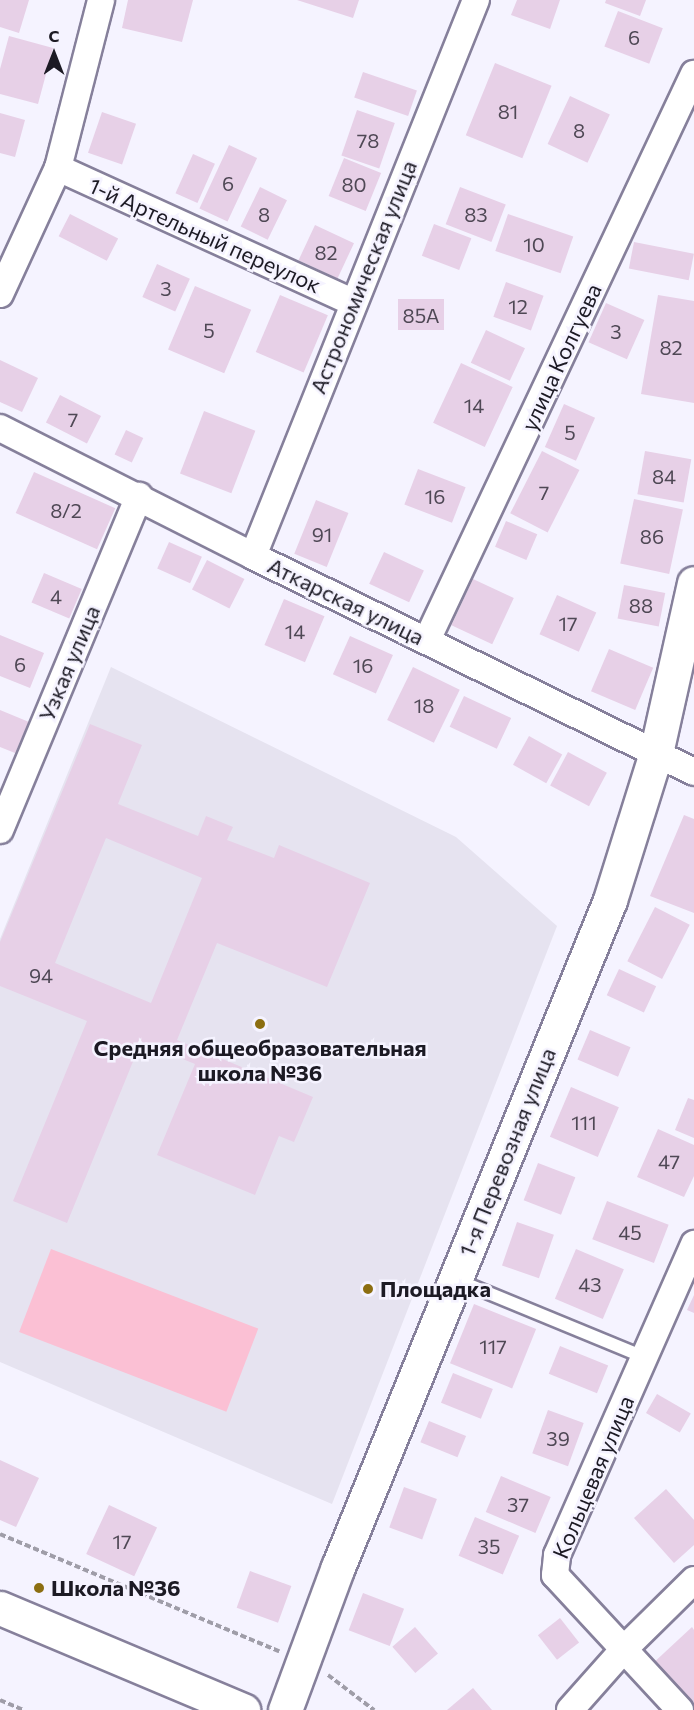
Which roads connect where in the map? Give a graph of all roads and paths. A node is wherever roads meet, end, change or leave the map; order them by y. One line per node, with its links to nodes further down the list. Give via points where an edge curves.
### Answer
1 (100, 0): 4 (street)
2 (476, 0): 6 (street, Астрономическая улица)
3 (694, 74): 11 (street, улица Колгуева)
4 (58, 168): 5 (street); 6 (street, 1-й Артельный переулок)
5 (0, 294)
6 (352, 302): 9 (street, Астрономическая улица)
7 (0, 428): 8 (street, Аткарская улица)
8 (139, 496): 9 (street, Аткарская улица); 14 (street, Узкая улица)
9 (253, 556): 11 (street, Аткарская улица)
10 (694, 583): 12 (main road, 1-я Перевозная улица)
11 (427, 640): 12 (street, Аткарская улица)
12 (656, 753): 13 (street, Аткарская улица); 16 (main road, 1-я Перевозная улица, via 610,900)
13 (694, 772)
14 (0, 830)
15 (694, 1244): 17 (street, Кольцевая улица)
16 (455, 1280): 17 (lane); 22 (main road, 1-я Перевозная улица, via 338,1567)
17 (644, 1357): 21 (street, Кольцевая улица, via 556,1555 555,1575)
18 (0, 1534): 22 (path)
19 (694, 1580): 21 (street)
20 (0, 1608): 25 (main road)
21 (625, 1648): 28 (street); 29 (street, Кольцевая улица)
22 (304, 1661): 26 (main road, 1-я Перевозная улица); 27 (path, via 318,1667)
23 (0, 1700): 24 (path)
24 (23, 1710)
25 (243, 1710)
26 (285, 1710)
27 (374, 1710)
28 (570, 1710)
29 (680, 1710)

